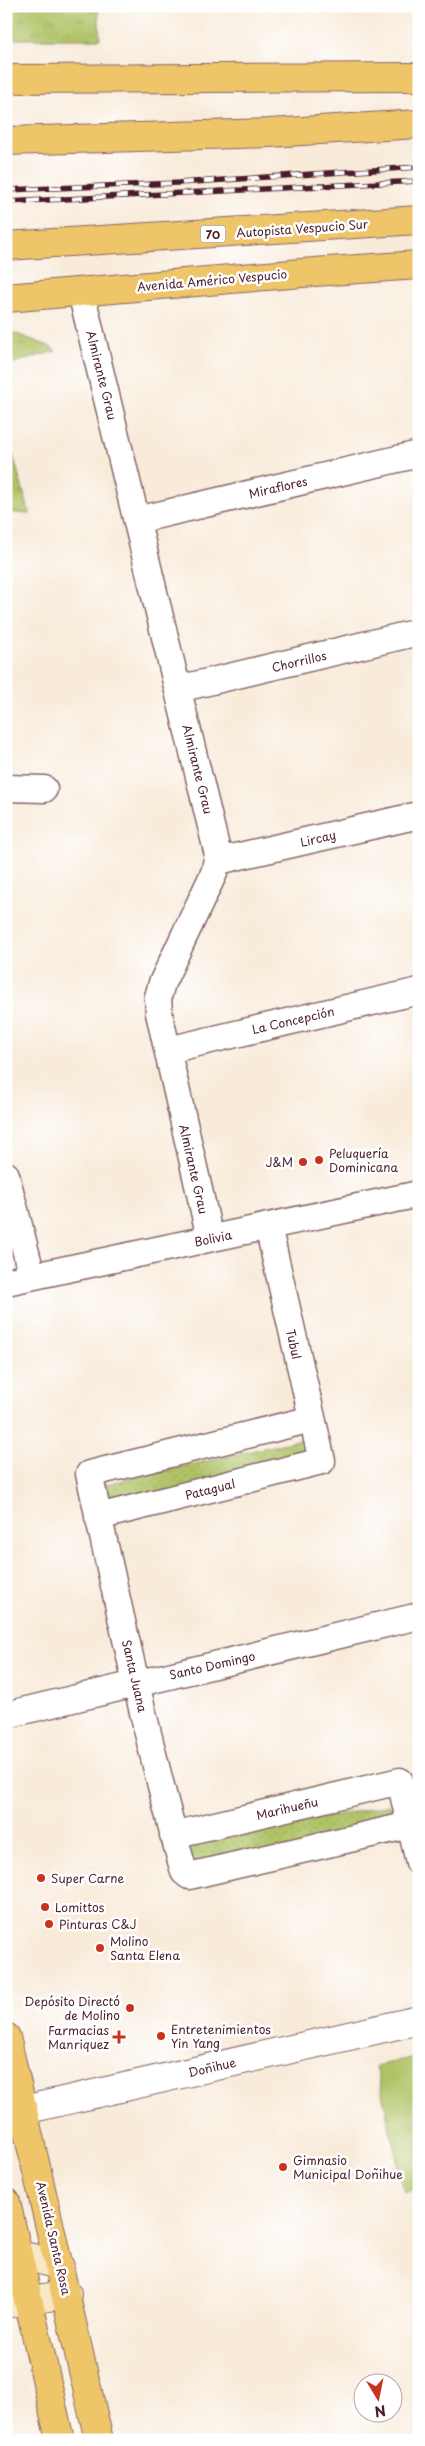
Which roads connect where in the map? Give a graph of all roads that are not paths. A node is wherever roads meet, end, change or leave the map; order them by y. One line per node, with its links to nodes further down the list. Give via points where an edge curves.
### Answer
1 (419, 77): 2 (main road)
2 (6, 79)
3 (419, 124): 4 (main road, via 269,133)
4 (6, 141)
5 (419, 220): 6 (main road, Autopista Vespucio Sur / 70)
6 (6, 246)
7 (419, 265): 8 (main road, Avenida Américo Vespucio)
8 (81, 292): 9 (main road, Avenida Américo Vespucio); 11 (street, Almirante Grau)
9 (6, 298)
10 (419, 454): 11 (street, Miraflores)
11 (137, 520): 13 (street, Almirante Grau)
12 (419, 632): 13 (street, Chorrillos)
13 (178, 689): 17 (street, Almirante Grau)
14 (6, 788): 15 (street)
15 (44, 789)
16 (419, 815): 17 (street, Lircay)
17 (218, 861): 19 (street, Almirante Grau, via 159,990 158,1005)
18 (419, 991): 19 (street, La Concepción)
19 (168, 1050): 23 (street, Almirante Grau)
20 (6, 1175): 24 (street)
21 (419, 1194): 22 (street, Bolivia)
22 (268, 1226): 23 (street, Bolivia); 26 (street, Tubul)
23 (210, 1238): 24 (street, Bolivia)
24 (32, 1276): 25 (street, Bolivia)
25 (6, 1282)
26 (312, 1419): 27 (street, Tubul); 28 (street, Santa Juana, via 89,1474)
27 (322, 1461): 28 (street, Patagual)
28 (98, 1518): 30 (street, Santa Juana)
29 (419, 1616): 30 (street, Santo Domingo)
30 (136, 1683): 31 (street, Santo Domingo); 33 (street, Santa Juana)
31 (6, 1716)
32 (410, 1826): 33 (street, Santa Juana, via 189,1876 184,1872); 33 (street, Marihueñu, via 400,1781); 34 (street)
33 (173, 1835)
34 (419, 1862)
35 (419, 2020): 37 (street, Doñihue)
36 (6, 2037): 37 (main road, Avenida Santa Rosa)
37 (15, 2112): 40 (main road, Avenida Santa Rosa)
38 (6, 2202): 39 (main road)
39 (12, 2256): 40 (main road, via 44,2260); 42 (main road)
40 (60, 2267): 41 (main road, Avenida Santa Rosa)
41 (66, 2294): 42 (main road); 44 (main road, Avenida Santa Rosa)
42 (18, 2302): 43 (main road)
43 (60, 2440)
44 (99, 2440)

